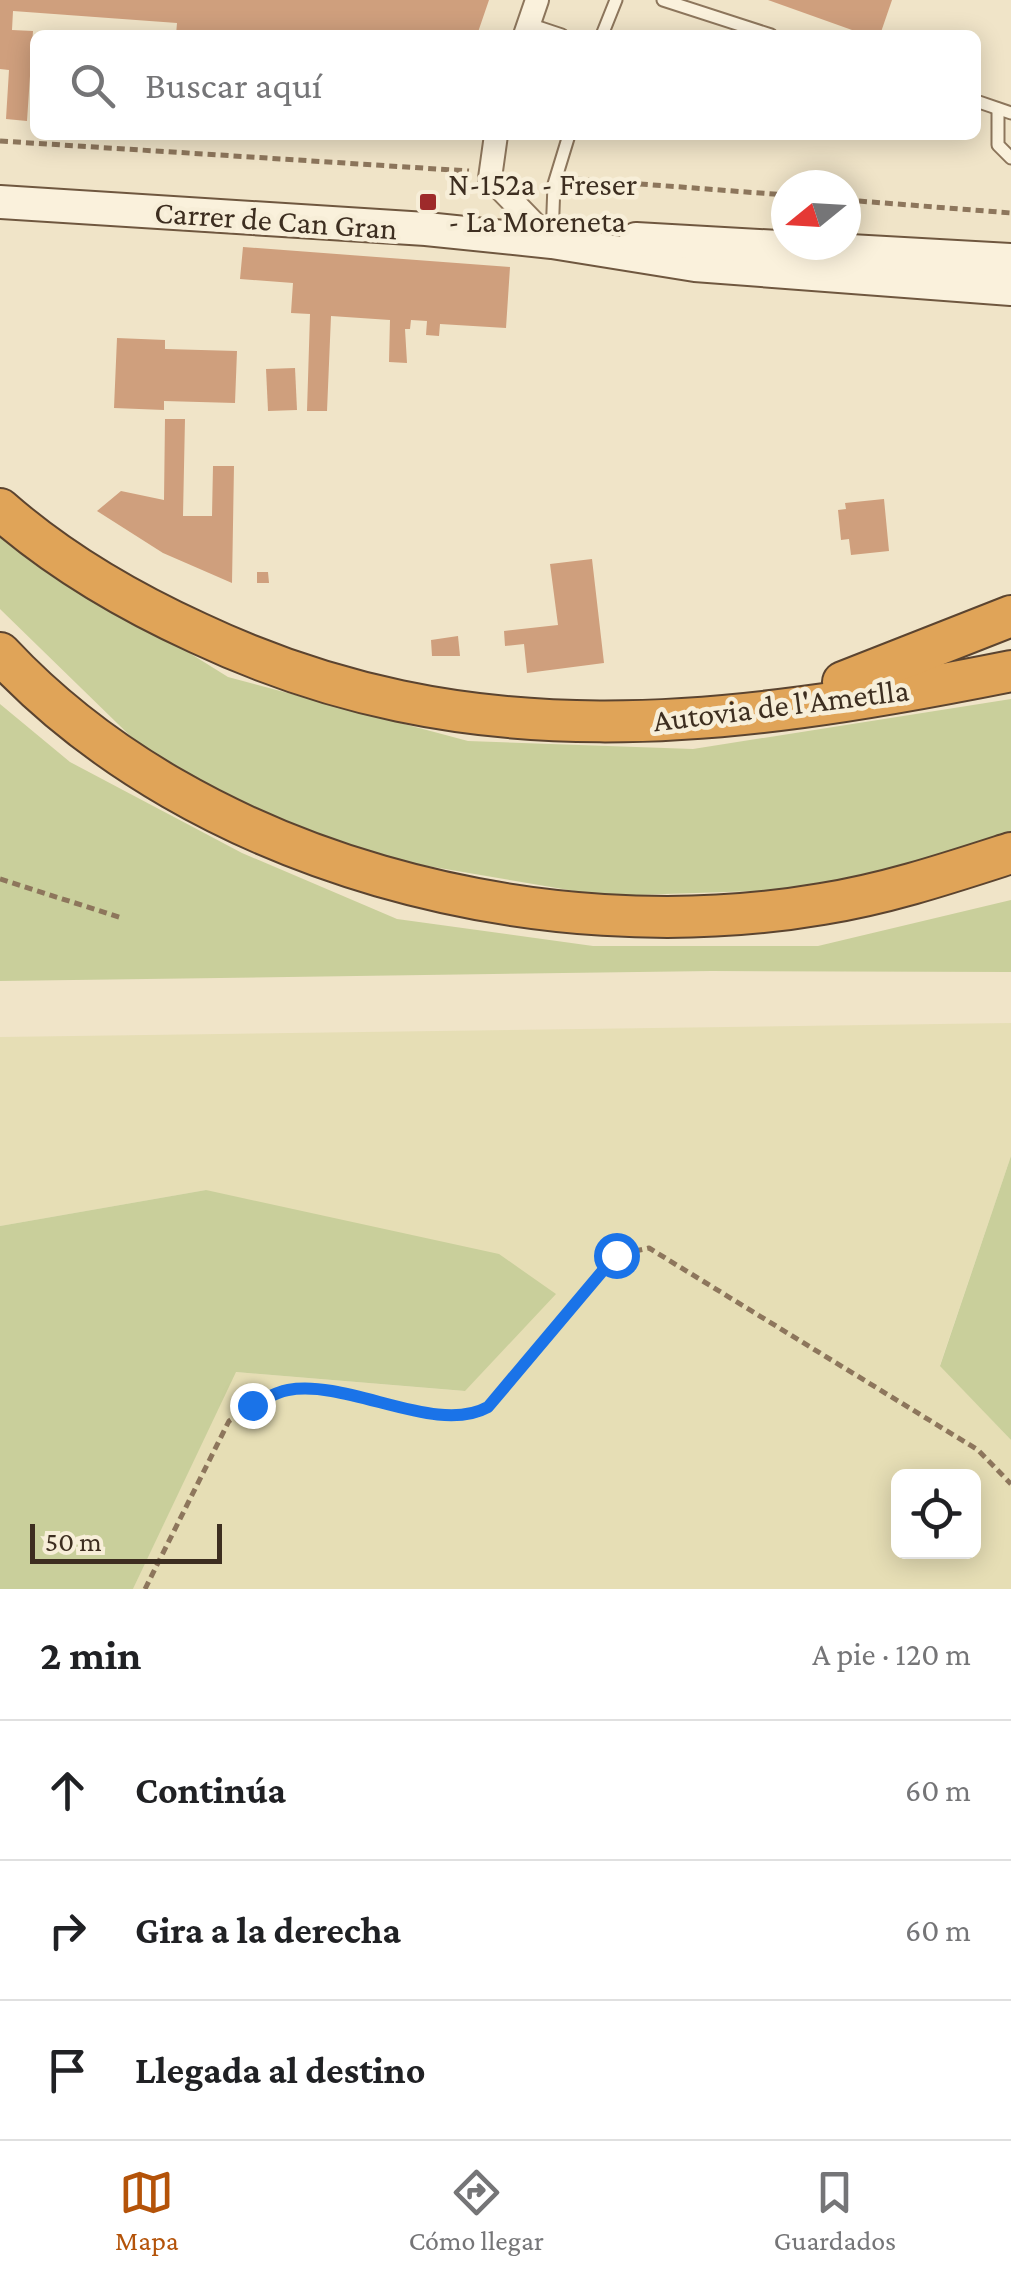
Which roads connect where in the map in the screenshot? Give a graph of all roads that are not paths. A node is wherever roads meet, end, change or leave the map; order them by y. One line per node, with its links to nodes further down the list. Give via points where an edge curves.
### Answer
1 (537, 0): 4 (street)
2 (616, 0): 5 (lane)
3 (663, 0): 6 (lane)
4 (527, 30)
5 (604, 30)
6 (756, 30)
7 (981, 104): 8 (lane)
8 (1005, 111): 11 (lane, via 998,145)
9 (495, 140): 13 (street, via 490,178)
10 (567, 140): 13 (lane, via 556,178)
11 (1011, 158)
12 (0, 202): 13 (main road, Carrer de Can Gran)
13 (552, 242): 14 (main road, Carrer de Can Gran, via 662,238); 15 (main road, Carrer de Can Gran, via 695,265)
14 (1011, 260)
15 (1011, 288)
16 (0, 509): 20 (highway, Autovia de l'Ametlla, via 148,610 320,684 484,718 566,723)
17 (1011, 616): 20 (highway)
18 (0, 655): 21 (highway, via 121,753 197,801 353,869 481,901 569,913 739,914 886,890)
19 (1011, 671): 20 (highway, Autovia de l'Ametlla)
20 (767, 712)
21 (1011, 853)

